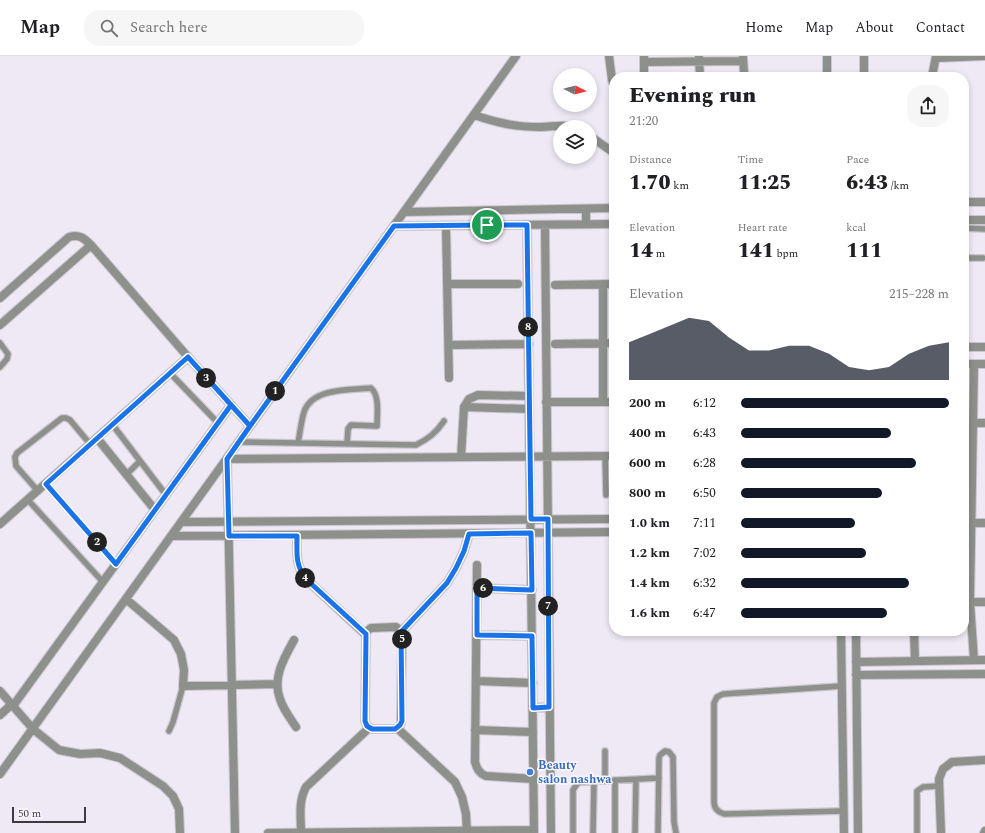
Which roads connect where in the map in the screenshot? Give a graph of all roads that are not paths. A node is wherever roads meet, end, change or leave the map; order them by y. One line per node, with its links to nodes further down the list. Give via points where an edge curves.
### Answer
1 (516, 56): 17 (street)
2 (610, 56): 10 (street)
3 (827, 56): 14 (street)
4 (864, 56): 15 (street)
5 (985, 56): 6 (street)
6 (936, 57): 16 (street)
7 (743, 58): 9 (street); 13 (street)
8 (644, 59): 9 (street); 11 (street)
9 (699, 59): 12 (street)
10 (611, 72)
11 (644, 72)
12 (700, 72)
13 (745, 72)
14 (827, 72)
15 (864, 72)
16 (933, 72)
17 (474, 115): 18 (street, via 519,127); 25 (street)
18 (553, 126)
19 (597, 141): 20 (street)
20 (609, 149)
21 (969, 202): 22 (street)
22 (985, 202)
23 (586, 208): 24 (street); 25 (street); 29 (street)
24 (609, 208)
25 (404, 212): 32 (street)
26 (969, 220): 27 (street)
27 (985, 220)
28 (545, 224): 29 (street); 31 (street); 62 (street)
29 (586, 224): 30 (street)
30 (609, 224)
31 (527, 225): 33 (street); 49 (street)
32 (394, 226): 33 (street); 74 (street)
33 (446, 226): 39 (street)
34 (969, 228): 35 (lane)
35 (985, 229)
36 (91, 245): 44 (street, via 81,236 68,237); 45 (street); 54 (street)
37 (969, 258): 38 (lane)
38 (983, 258)
39 (447, 284): 40 (street); 51 (street)
40 (518, 284)
41 (603, 284): 42 (street); 43 (street); 46 (street)
42 (609, 284)
43 (555, 285)
44 (0, 298)
45 (0, 325)
46 (603, 343): 47 (street); 50 (street); 63 (street)
47 (609, 343)
48 (0, 344): 58 (lane, via 8,354)
49 (528, 344): 51 (street); 61 (street)
50 (555, 344)
51 (449, 345): 60 (street)
52 (969, 347): 53 (street)
53 (985, 347)
54 (188, 357): 59 (street); 65 (street)
55 (969, 364): 56 (street)
56 (974, 364): 57 (street); 70 (street)
57 (985, 364)
58 (0, 367)
59 (170, 373): 71 (lane); 73 (street)
60 (450, 378)
61 (529, 396): 66 (street, via 478,395 469,399); 67 (street)
62 (546, 402): 63 (street); 80 (street)
63 (603, 402): 64 (street)
64 (609, 402)
65 (231, 405): 71 (street); 74 (street)
66 (464, 407): 67 (street); 82 (street)
67 (529, 409): 83 (street)
68 (444, 422): 79 (lane, via 437,432 416,445)
69 (969, 422): 70 (street)
70 (973, 422): 72 (street); 87 (street)
71 (218, 423): 92 (street)
72 (985, 423)
73 (112, 424): 75 (street); 85 (lane)
74 (250, 426): 76 (street)
75 (97, 438): 78 (street); 88 (street)
76 (239, 442): 77 (lane); 84 (street)
77 (298, 443): 79 (lane); 79 (lane, via 304,412 314,398 322,394 371,388 376,397 377,426 351,425 348,429)
78 (90, 444): 89 (street); 90 (lane, via 70,420 62,418 17,453 16,466)
79 (347, 444)
80 (547, 456): 81 (street); 83 (street); 98 (street)
81 (609, 456)
82 (461, 457): 83 (street); 84 (street)
83 (530, 457): 97 (street)
84 (227, 459): 100 (street); 101 (street)
85 (140, 461): 88 (lane); 92 (lane)
86 (609, 466): 93 (lane)
87 (969, 469)
88 (127, 474): 95 (street)
89 (46, 484): 90 (street); 114 (lane)
90 (38, 490): 94 (street)
91 (969, 492): 102 (street)
92 (166, 495): 95 (street)
93 (606, 495)
94 (28, 500): 104 (street); 116 (lane)
95 (155, 510): 114 (street)
96 (609, 518): 98 (street)
97 (531, 519): 98 (street); 99 (street); 106 (street)
98 (548, 519): 107 (street)
99 (365, 521): 101 (street); 109 (street)
100 (182, 522): 101 (street); 110 (street)
101 (228, 522): 111 (street)
102 (972, 523): 103 (street); 113 (street)
103 (985, 523)
104 (0, 524)
105 (609, 532): 107 (street)
106 (531, 533): 107 (street); 108 (street); 118 (street)
107 (548, 533): 145 (street)
108 (469, 534): 109 (street); 123 (street, via 461,557 447,583)
109 (366, 535): 112 (street)
110 (171, 536): 111 (street); 119 (street)
111 (229, 536): 112 (street); 140 (street)
112 (297, 536): 124 (street, via 298,565 301,572)
113 (969, 540)
114 (116, 564): 116 (street)
115 (477, 565): 117 (street)
116 (103, 582): 144 (street)
117 (477, 588): 118 (street); 125 (street)
118 (532, 590): 126 (street)
119 (126, 599): 141 (street, via 174,640 181,654 184,670); 151 (street)
120 (969, 602): 121 (street)
121 (985, 602)
122 (969, 619): 131 (street)
123 (401, 632): 124 (street, via 396,628 371,628); 150 (street, via 402,721)
124 (366, 634): 149 (street, via 365,721)
125 (477, 635): 126 (street); 137 (street)
126 (532, 636): 138 (street)
127 (841, 636): 142 (street)
128 (856, 636): 134 (street)
129 (914, 636): 133 (street)
130 (294, 640): 139 (street, via 279,669)
131 (974, 660): 132 (street); 133 (street)
132 (985, 660)
133 (915, 661): 134 (street)
134 (856, 662): 136 (street)
135 (985, 674): 136 (street)
136 (856, 675): 165 (street)
137 (476, 681): 138 (street); 152 (street)
138 (533, 683): 146 (street)
139 (277, 684): 140 (street); 148 (street, via 280,699)
140 (232, 685): 141 (street); 170 (street)
141 (182, 686): 153 (lane)
142 (842, 686): 166 (street); 166 (lane, via 723,694 717,697 714,703 714,806 724,814)
143 (0, 691): 144 (street)
144 (12, 705): 147 (street); 151 (street)
145 (549, 707): 146 (street); 174 (street)
146 (533, 708): 154 (street)
147 (0, 715)
148 (296, 727)
149 (369, 728): 150 (street); 172 (street, via 306,787 300,804)
150 (397, 728): 168 (street, via 455,782 466,814)
151 (33, 729): 157 (street); 169 (street, via 59,750 80,754 100,752 120,758 163,786 173,796 179,809)
152 (476, 730): 154 (street); 159 (street, via 475,762 478,771 486,776)
153 (169, 731)
154 (533, 732): 159 (street)
155 (605, 751): 162 (lane)
156 (985, 760): 164 (street, via 952,762 940,774)
157 (0, 774)
158 (659, 778): 161 (lane); 179 (lane); 180 (lane, via 660,755 665,751 669,752 673,757)
159 (534, 779): 167 (street)
160 (615, 780): 161 (lane); 162 (lane); 177 (lane)
161 (636, 780): 178 (lane)
162 (605, 781): 163 (lane)
163 (594, 782): 175 (lane, via 580,782 573,790); 176 (lane)
164 (939, 786): 183 (lane, via 922,787 917,792); 184 (street)
165 (857, 808): 166 (street); 182 (street)
166 (844, 810): 181 (street)
167 (534, 831): 168 (street)
168 (467, 832): 173 (street)
169 (180, 833)
170 (235, 833)
171 (268, 833): 172 (street)
172 (301, 833): 173 (street)
173 (341, 833)
174 (551, 833)
175 (573, 833)
176 (593, 833)
177 (615, 833)
178 (635, 833)
179 (658, 833)
180 (676, 833)
181 (844, 833)
182 (858, 833)
183 (917, 833)
184 (941, 833)

